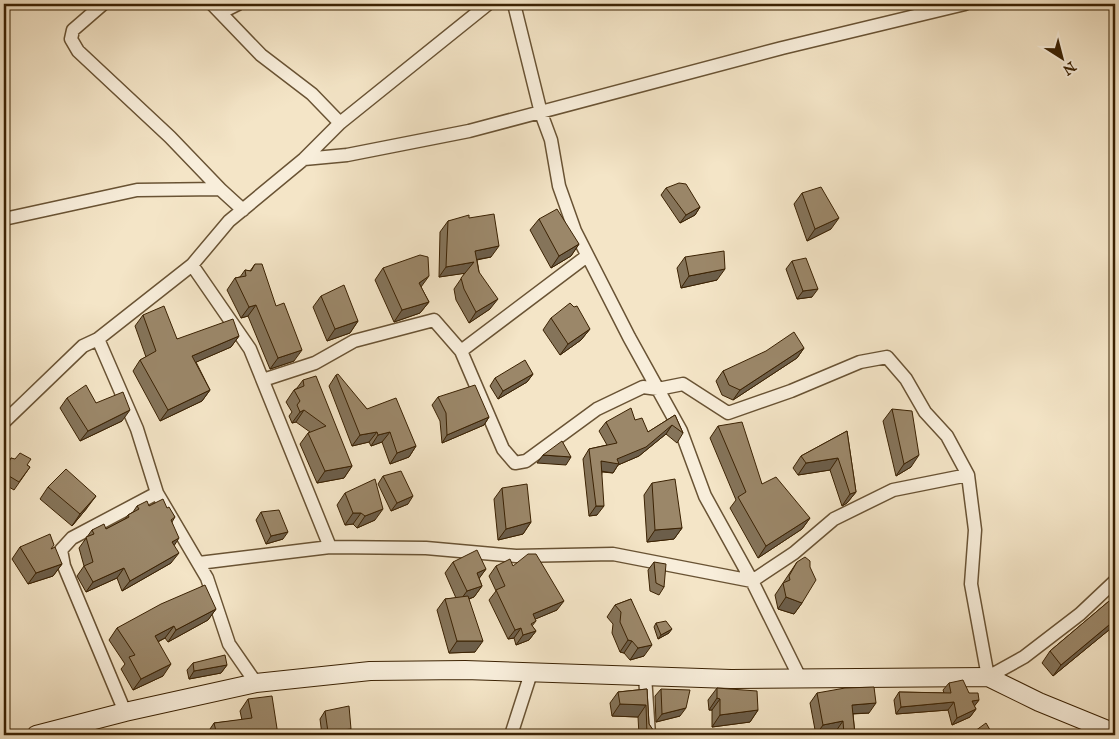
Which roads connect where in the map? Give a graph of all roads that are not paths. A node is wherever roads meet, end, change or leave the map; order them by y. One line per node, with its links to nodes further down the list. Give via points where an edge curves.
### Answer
1 (103, 4): 11 (street, via 73,30 71,39 78,51)
2 (212, 4): 7 (street)
3 (238, 4): 7 (street)
4 (488, 4): 9 (street)
5 (514, 4): 8 (street)
6 (965, 4): 8 (street, via 782,48)
7 (222, 12): 9 (street, via 261,55 312,94)
8 (541, 113): 10 (street, via 347,155); 14 (street, via 551,140 559,186)
9 (340, 123): 10 (street)
10 (304, 159): 12 (street)
11 (220, 189): 12 (street); 13 (street, via 137,190)
12 (244, 210): 15 (street, via 229,222)
13 (4, 219)
14 (587, 256): 17 (street); 19 (street)
15 (192, 265): 16 (street); 18 (street, via 250,348)
16 (98, 339): 20 (street, via 83,346); 22 (street, via 138,429)
17 (461, 351): 18 (street, via 434,320 354,341 315,363); 19 (street, via 503,449 515,463 526,461 597,409 642,387)
18 (263, 380): 23 (street)
19 (658, 389): 21 (street, via 684,384 728,413 860,362 887,357 906,379 925,412 947,436); 25 (street, via 681,431 705,496)
20 (4, 422)
21 (968, 475): 25 (street, via 884,494 834,519 794,553); 29 (street, via 975,530 971,584)
22 (157, 492): 24 (street); 32 (street, via 72,538 61,550 64,566)
23 (330, 547): 24 (street); 25 (street, via 426,548 516,556 613,554)
24 (199, 563): 31 (street, via 230,644)
25 (752, 581): 30 (street)
26 (1115, 581): 29 (street, via 1080,614 1024,657)
27 (531, 673): 28 (main road); 31 (main road, via 370,671); 35 (street)
28 (646, 676): 30 (main road); 36 (street)
29 (988, 677): 30 (main road); 33 (main road)
30 (801, 680)
31 (256, 683): 32 (main road)
32 (125, 712): 34 (main road)
33 (1115, 733)
34 (36, 735)
35 (511, 735)
36 (650, 735)

